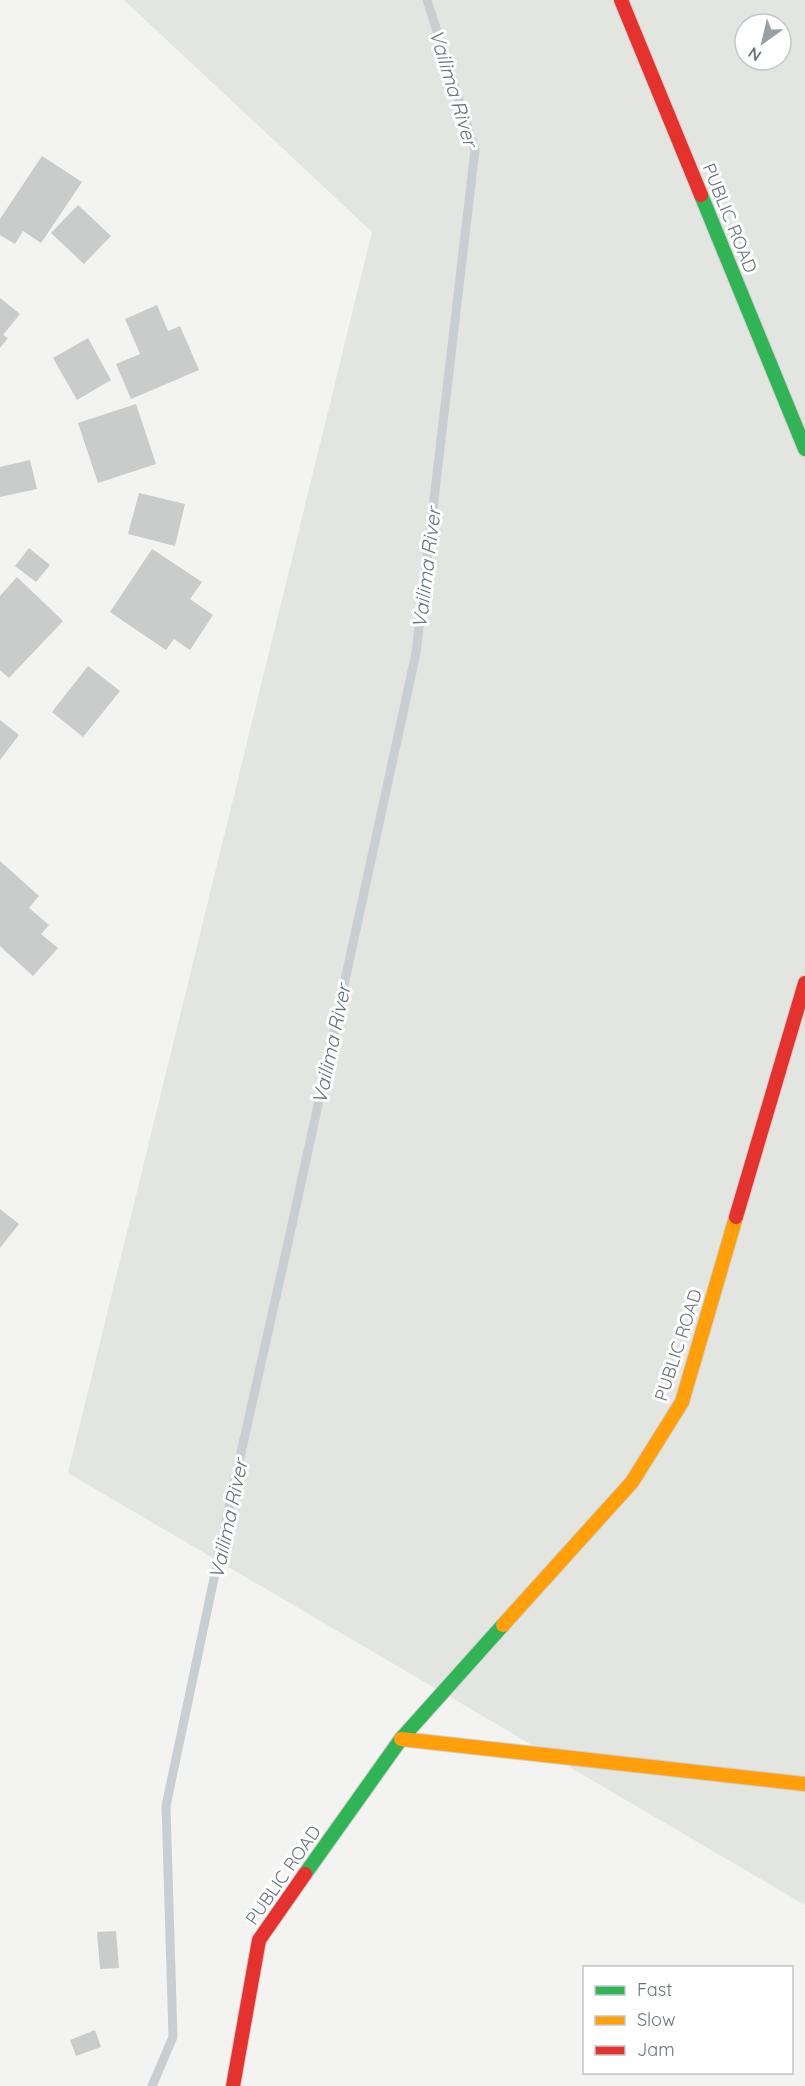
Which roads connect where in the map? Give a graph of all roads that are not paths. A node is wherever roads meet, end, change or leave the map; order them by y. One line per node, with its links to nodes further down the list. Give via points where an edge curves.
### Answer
1 (621, 0): 2 (street, PUBLIC ROAD)
2 (805, 449)
3 (805, 982): 4 (street, PUBLIC ROAD, via 682,1402 632,1482)
4 (401, 1739): 5 (street); 6 (street, PUBLIC ROAD, via 259,1940)
5 (805, 1784)
6 (232, 2086)

